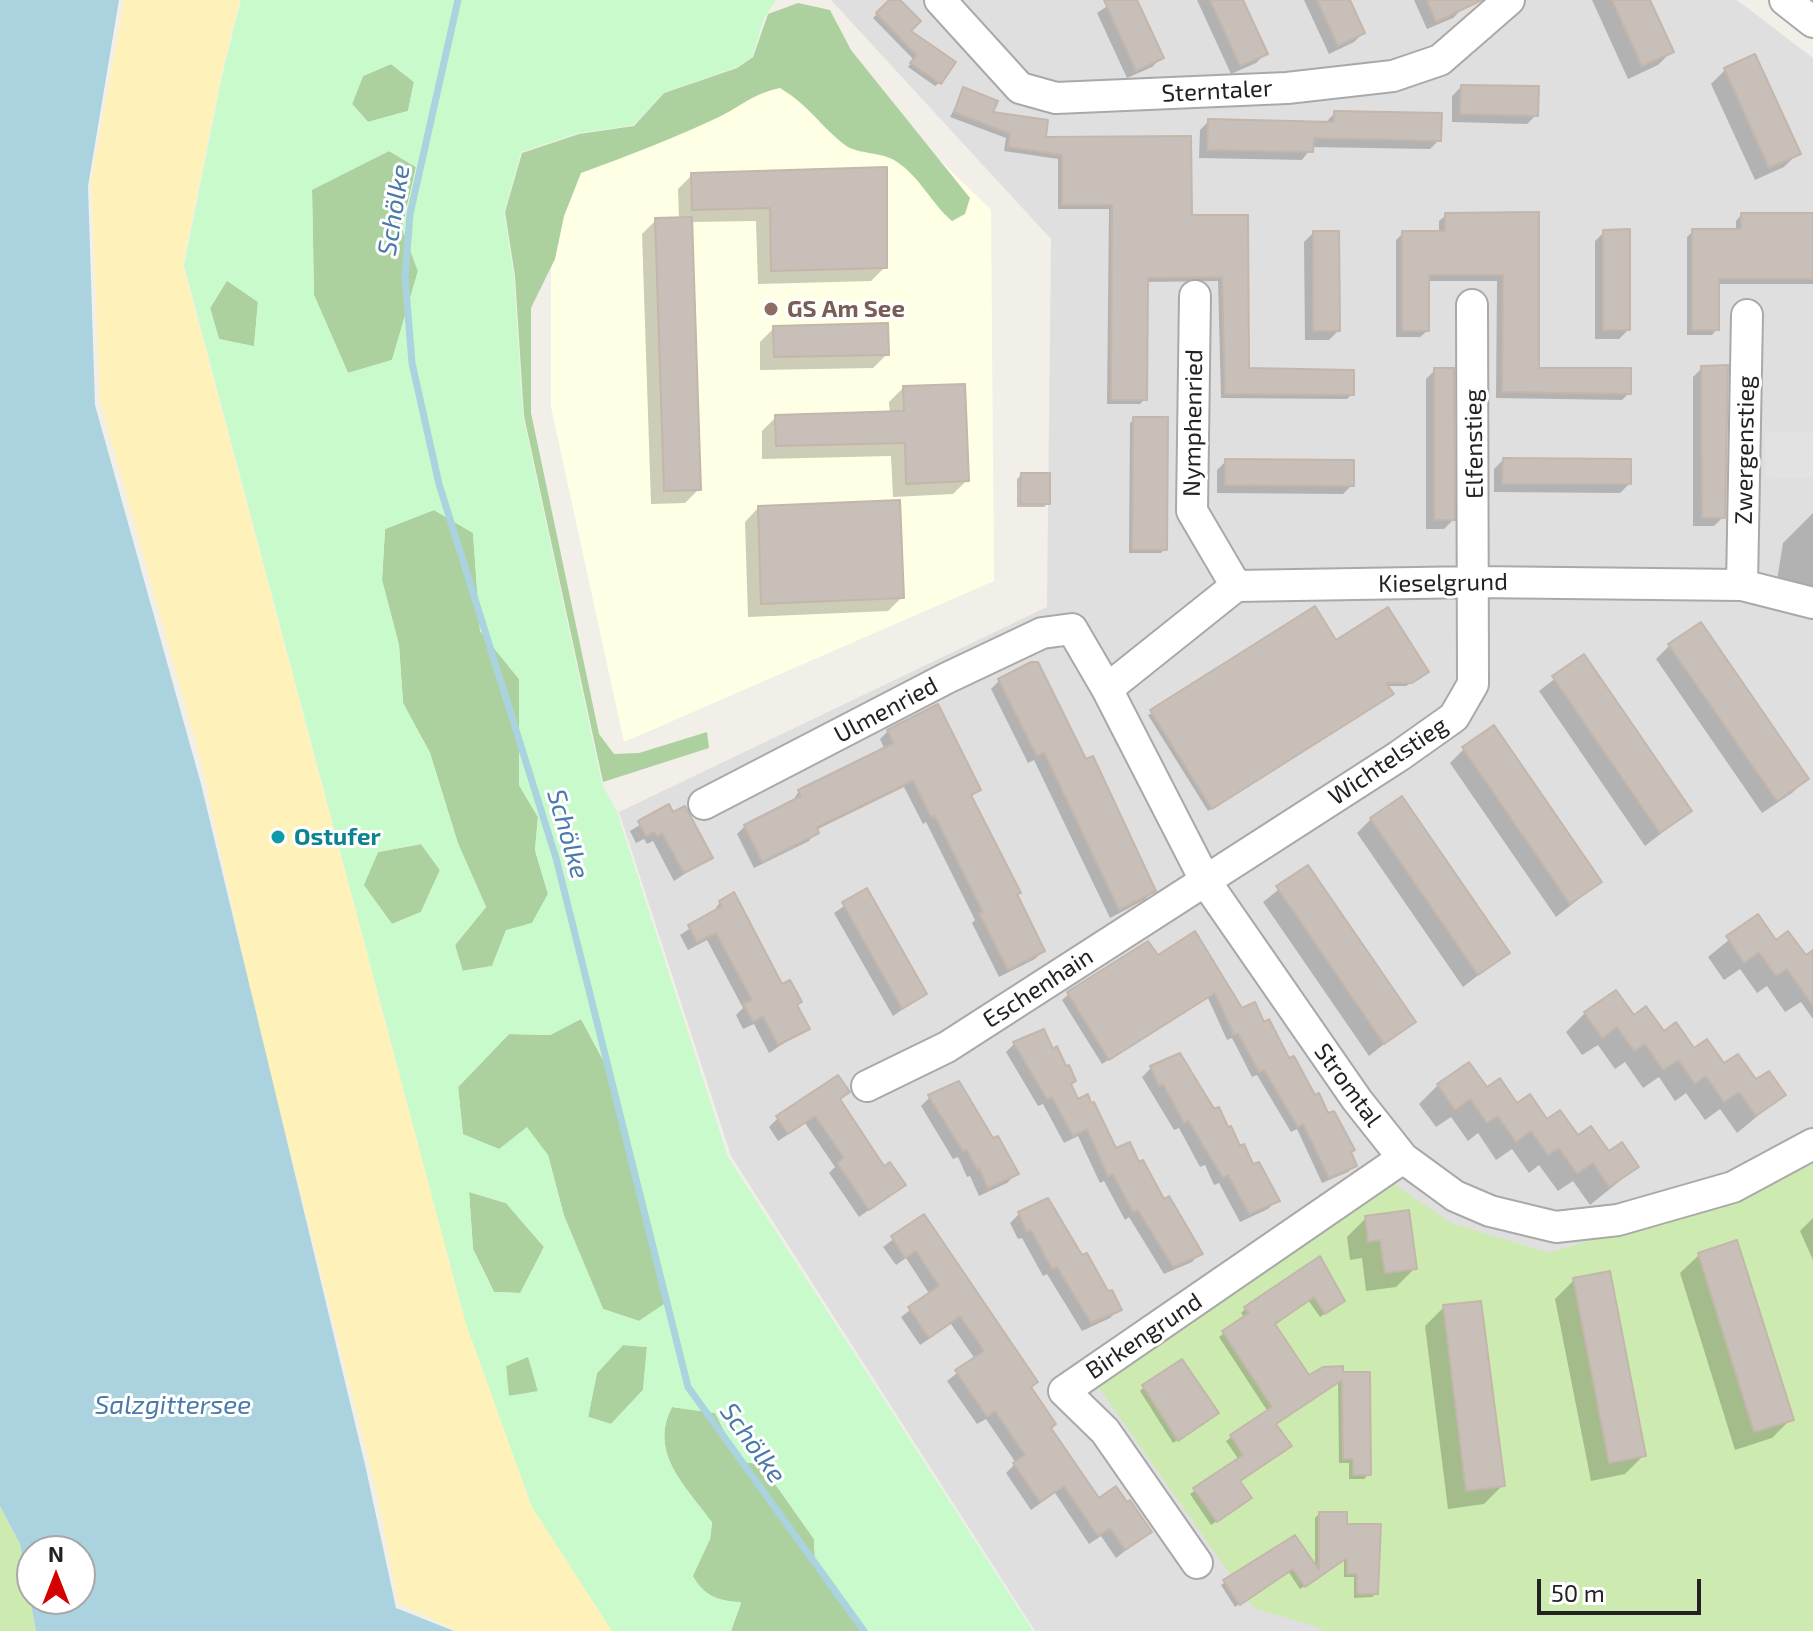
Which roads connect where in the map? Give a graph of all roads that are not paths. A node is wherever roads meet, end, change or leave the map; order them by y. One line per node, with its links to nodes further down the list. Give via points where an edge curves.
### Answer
1 (940, 0): 2 (street, Sterntaler, via 1020,88 1056,98 1287,88 1393,76 1440,60)
2 (1509, 0)
3 (1785, 0): 4 (street)
4 (1813, 22)
5 (1195, 296): 10 (street, Nymphenried, via 1192,511)
6 (1472, 305): 8 (street, Elfenstieg)
7 (1747, 315): 9 (street, Zwergenstieg)
8 (1475, 582): 9 (street, Kieselgrund); 10 (street, Kieselgrund); 15 (street, Wichtelstieg, via 1473,684 1454,717)
9 (1742, 585): 11 (street, Kieselgrund)
10 (1236, 586): 13 (street)
11 (1813, 603)
12 (1072, 629): 13 (street, Stromtal); 14 (street, Ulmenried, via 1042,633 947,678)
13 (1107, 689): 15 (street, Stromtal)
14 (704, 804)
15 (1206, 882): 16 (street, Eschenhain, via 947,1047); 18 (street, Stromtal)
16 (867, 1086)
17 (1813, 1144): 18 (street, Stromtal, via 1733,1187 1618,1220 1556,1227 1490,1211 1455,1196)
18 (1403, 1158): 19 (street, Birkengrund, via 1064,1391 1105,1431)
19 (1197, 1563)

